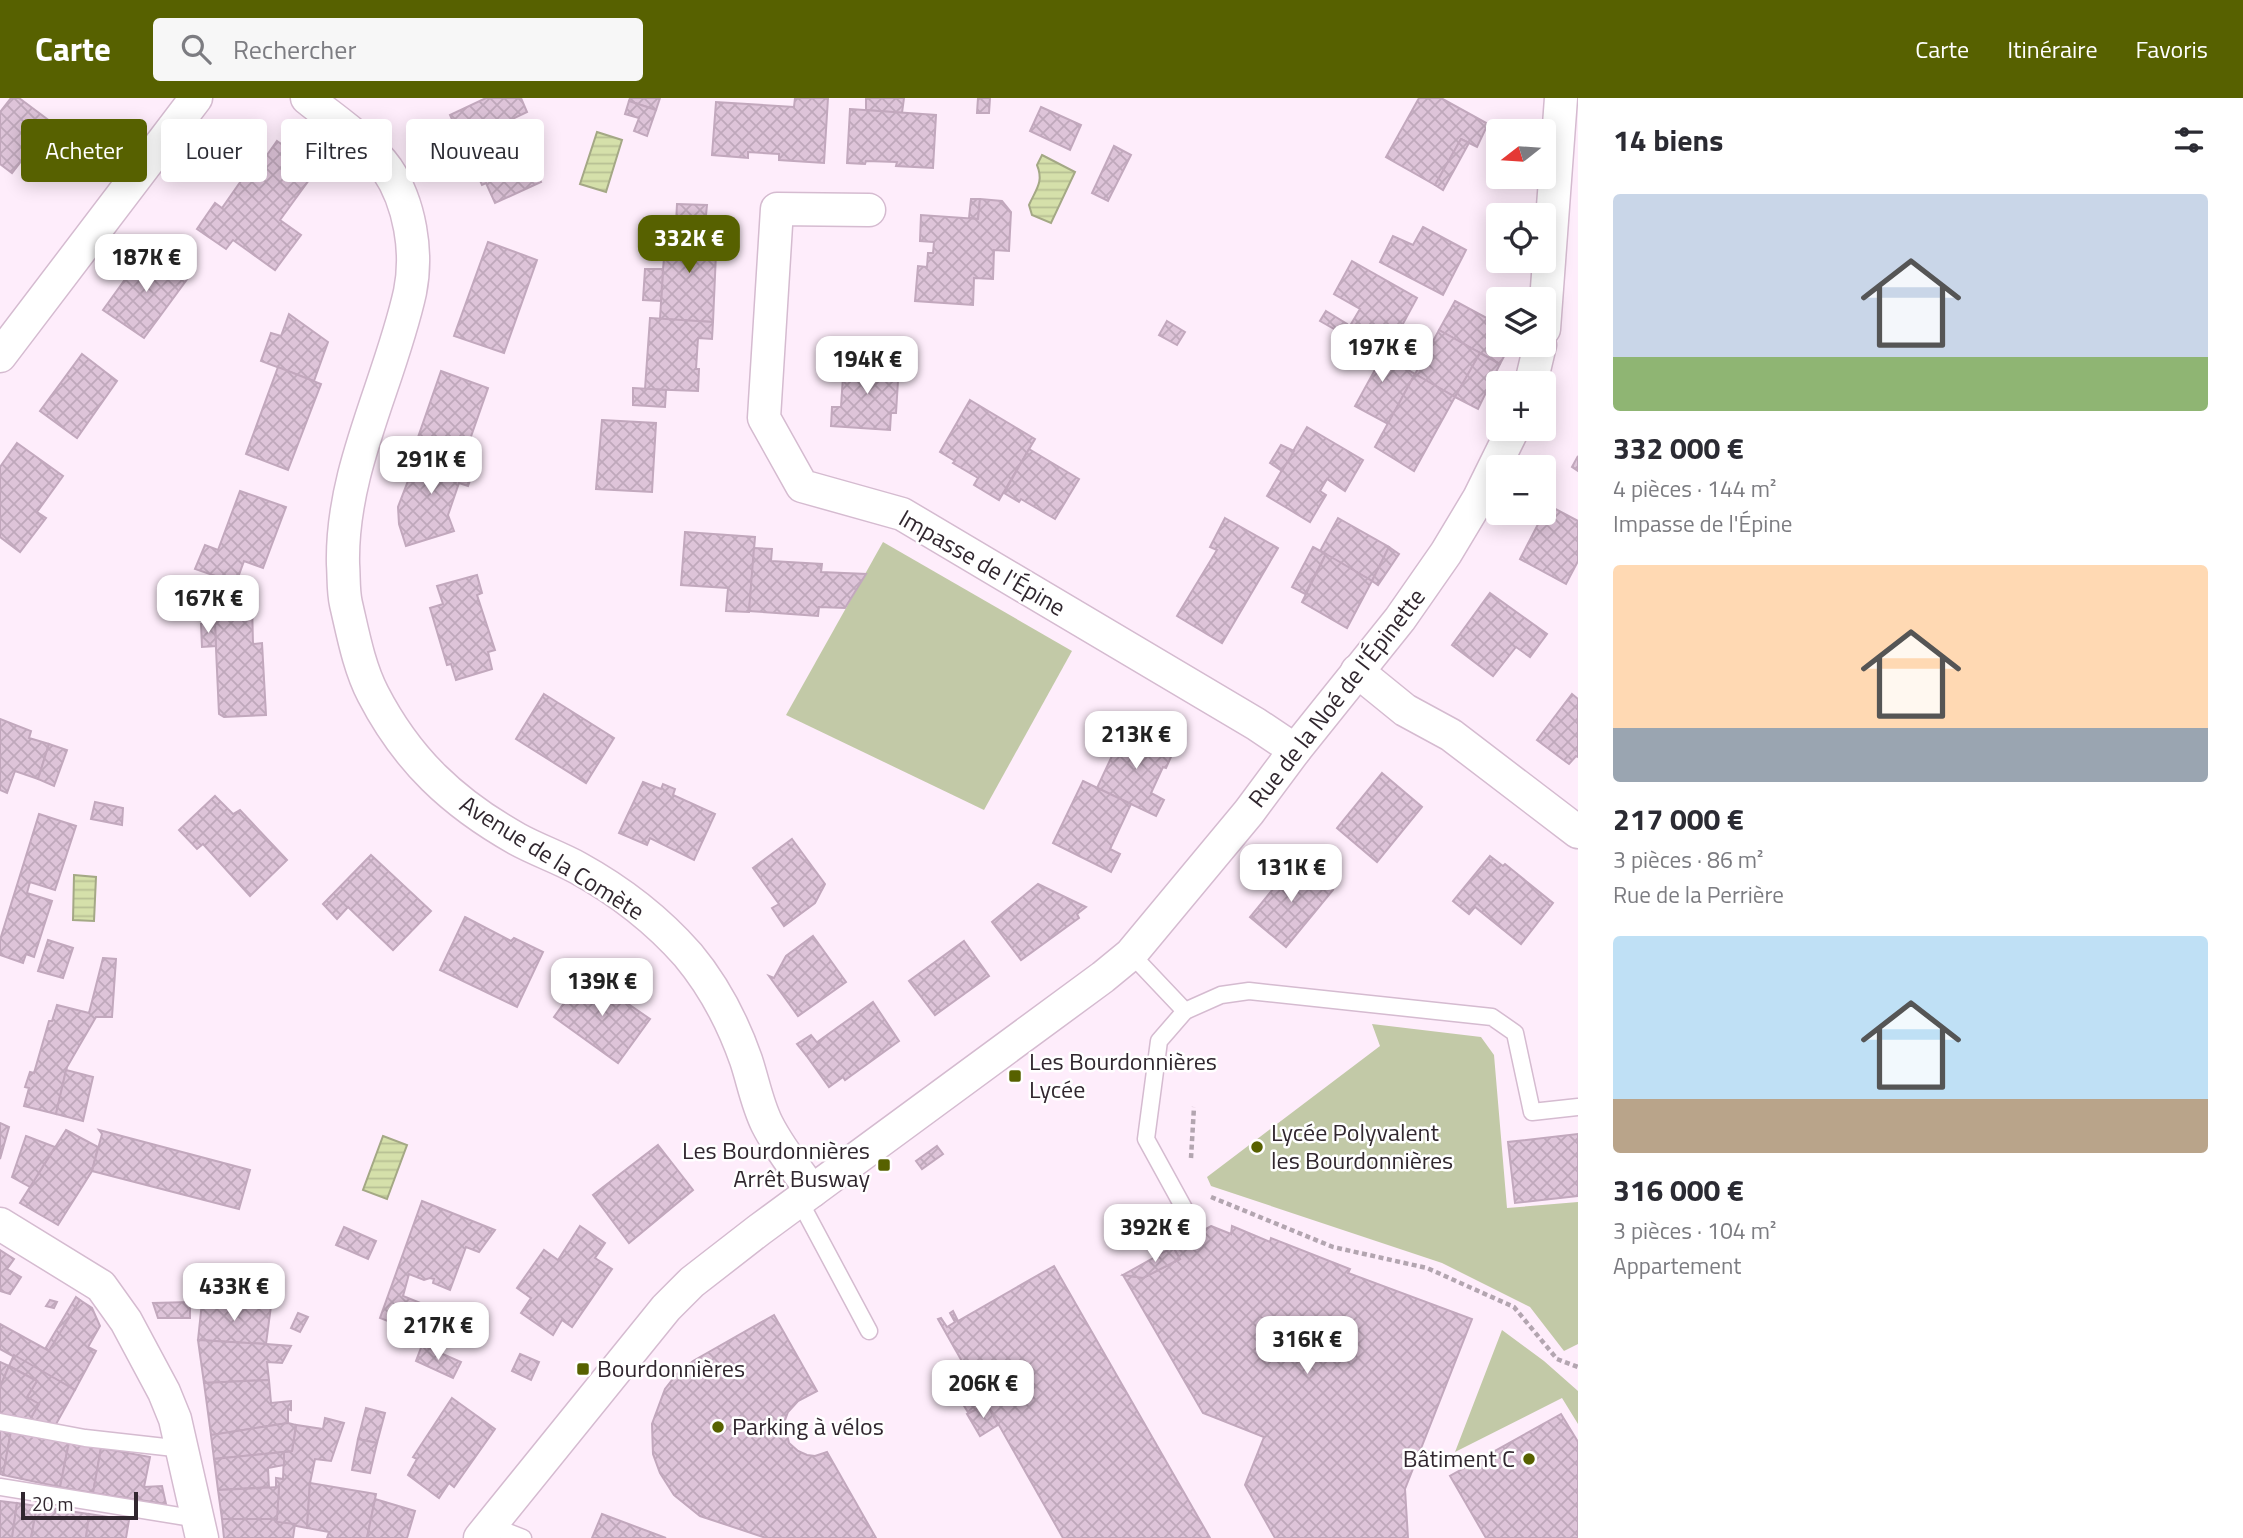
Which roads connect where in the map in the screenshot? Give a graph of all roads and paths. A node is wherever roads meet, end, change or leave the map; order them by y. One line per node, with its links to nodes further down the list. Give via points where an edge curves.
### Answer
1 (195, 98): 6 (street)
2 (307, 98): 17 (street, Avenue de la Comète, via 361,141 387,170 406,210 413,244 410,290 348,495 343,547 344,598 372,692 426,772 474,813 624,898 690,958 724,1009 745,1056 765,1121)
3 (1561, 98): 5 (street)
4 (869, 210): 9 (street, Impasse de l'Épine, via 778,209 764,418 802,486 902,514)
5 (1547, 287)
6 (0, 356)
7 (1507, 441): 8 (street, Rue de la Noé de l'Épinette, via 1446,553)
8 (1357, 671): 9 (street, Rue de la Noé de l'Épinette); 10 (street, via 1405,710 1451,735)
9 (1295, 750): 11 (street, Rue de la Noé de l'Épinette)
10 (1578, 832)
11 (1131, 954): 12 (lane); 17 (street, Rue de la Noé de l'Épinette)
12 (1185, 1011): 14 (lane, via 1222,995 1249,991 1492,1017 1515,1033 1532,1112); 18 (lane, via 1159,1041 1146,1139)
13 (1194, 1107): 15 (path, via 1189,1156)
14 (1578, 1107)
15 (1195, 1166)
16 (1206, 1188): 21 (path, via 1212,1199 1333,1247 1427,1268 1514,1307 1558,1359)
17 (805, 1195): 20 (lane); 26 (street, Rue de la Noé de l'Épinette, via 692,1282 666,1308)
18 (1191, 1220)
19 (0, 1224): 23 (street, via 101,1286 126,1321 164,1392)
20 (869, 1331)
21 (1578, 1367)
22 (0, 1422): 23 (lane)
23 (183, 1449): 25 (street)
24 (0, 1487): 25 (lane)
25 (200, 1528)
26 (485, 1532): 27 (lane)
27 (523, 1538)

